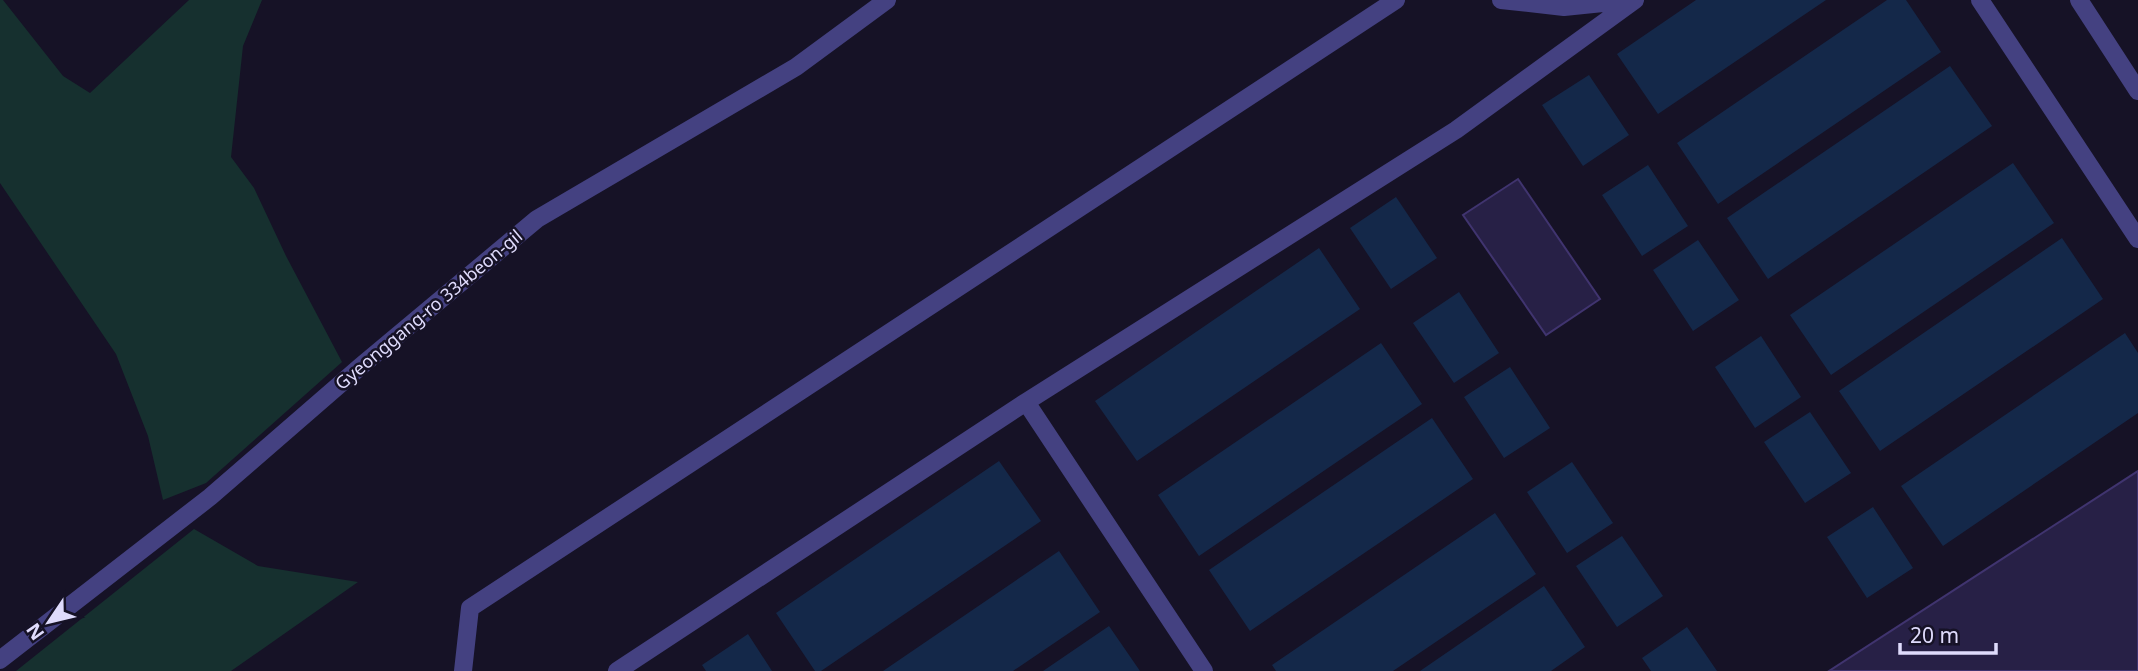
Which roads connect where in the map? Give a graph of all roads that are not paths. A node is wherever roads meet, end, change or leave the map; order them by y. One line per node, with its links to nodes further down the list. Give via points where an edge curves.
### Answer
1 (887, 0): 10 (street, Gyeonggang-ro 334beon-gil, via 796,67 537,219 210,497)
2 (1396, 0): 11 (street, via 470,608)
3 (1501, 0): 4 (street, via 1564,7)
4 (1633, 0): 9 (street, via 1457,130)
5 (1980, 0): 8 (street)
6 (2079, 0): 7 (street)
7 (2138, 91)
8 (2138, 239)
9 (1026, 401): 12 (street); 13 (street)
10 (0, 660)
11 (463, 671)
12 (617, 671)
13 (1204, 671)

